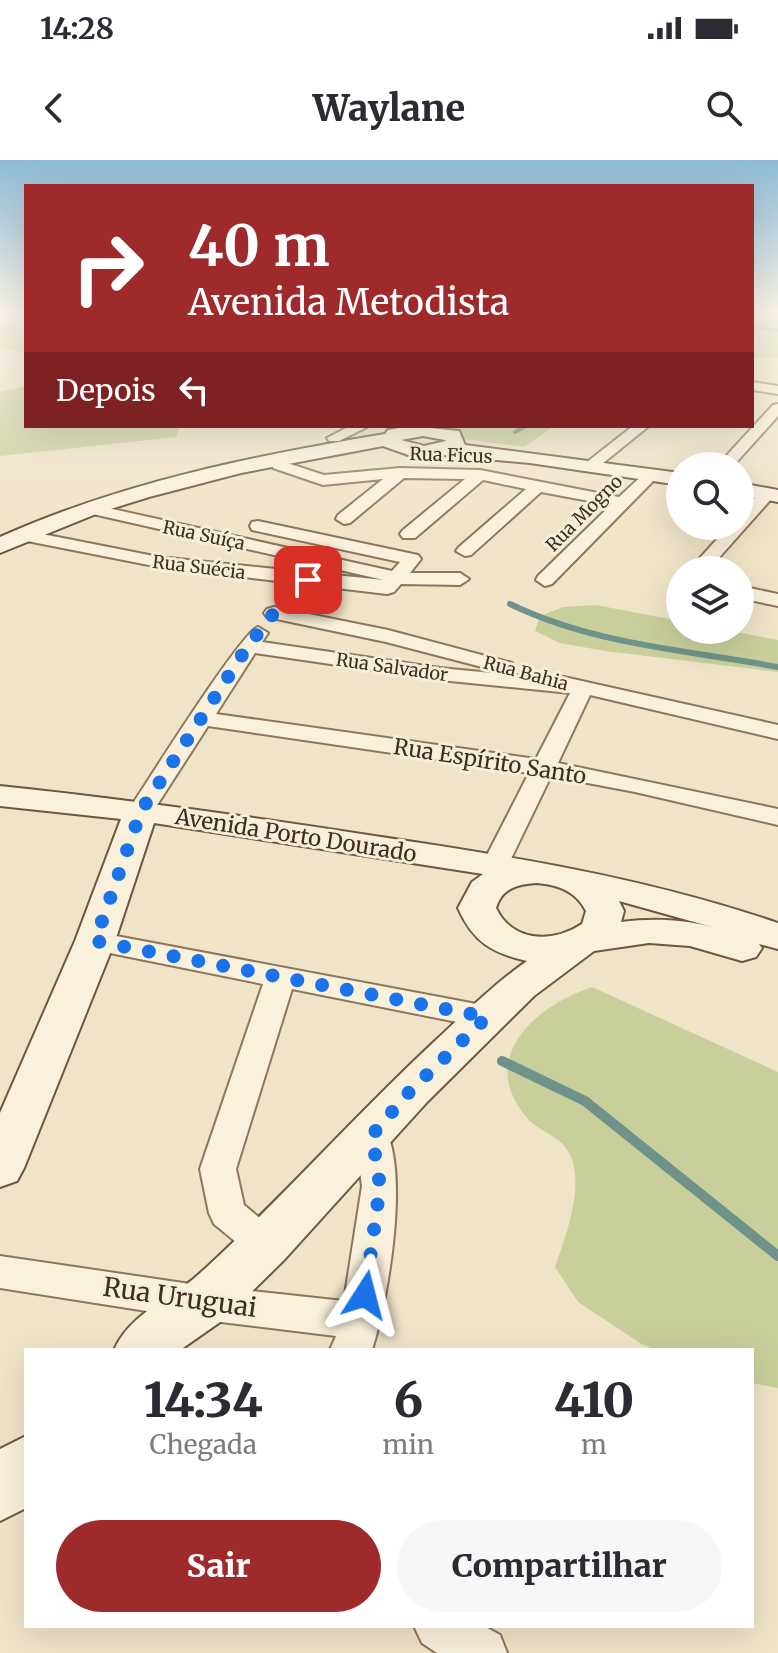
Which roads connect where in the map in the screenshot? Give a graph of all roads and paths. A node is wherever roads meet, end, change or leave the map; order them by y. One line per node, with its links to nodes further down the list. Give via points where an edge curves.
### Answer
1 (754, 386): 2 (street)
2 (778, 390)
3 (778, 408): 8 (street)
4 (639, 428): 10 (street)
5 (338, 436): 6 (street)
6 (391, 436): 7 (street); 9 (street); 15 (street)
7 (444, 436): 10 (street, via 530,457)
8 (738, 452)
9 (278, 465): 11 (street, Rua Ficus, via 323,480); 15 (street)
10 (592, 465): 12 (street)
11 (401, 473): 13 (street, Rua Ficus); 21 (street)
12 (652, 474): 14 (street); 18 (street, Rua Mogno)
13 (480, 475): 16 (street, Rua Ficus); 23 (street)
14 (666, 476)
15 (180, 483): 19 (street)
16 (539, 485): 18 (street, Rua Ficus); 27 (street)
17 (773, 495): 20 (street)
18 (623, 503): 32 (street, Rua Mogno)
19 (90, 509): 24 (street); 29 (street, Rua Suíça)
20 (754, 512)
21 (344, 519)
22 (258, 526): 29 (street, via 412,559)
23 (409, 534)
24 (22, 535): 26 (street); 31 (street, Rua Suécia, via 159,562)
25 (725, 540): 28 (street)
26 (0, 546)
27 (465, 551)
28 (711, 556)
29 (397, 578): 30 (street, Rua Suíça); 31 (street, Rua Suécia, via 387,588)
30 (460, 579)
31 (308, 580): 35 (street)
32 (545, 580)
33 (754, 595): 34 (street)
34 (778, 600)
35 (274, 613): 36 (street); 37 (street, Rua Bahia, via 388,636)
36 (248, 646): 37 (street, Rua Salvador); 38 (street)
37 (583, 688): 39 (street, Rua Bahia); 40 (street)
38 (200, 718): 40 (street, Rua Espírito Santo); 42 (street)
39 (778, 732)
40 (544, 769): 43 (street, Rua Espírito Santo, via 701,797); 44 (street)
41 (0, 796): 42 (street, Avenida Porto Dourado)
42 (141, 811): 44 (street, Avenida Porto Dourado); 47 (street)
43 (778, 817)
44 (495, 865): 45 (street, Avenida Porto Dourado)
45 (556, 875): 46 (street, Avenida Porto Dourado, via 698,909); 48 (street, via 594,891 605,911 600,930); 48 (street, via 521,873 494,881 479,898 480,918 512,944 545,950)
46 (778, 937)
47 (95, 941): 50 (street); 53 (street)
48 (584, 942): 49 (street, via 649,931 691,934); 51 (street, via 519,986)
49 (778, 962)
50 (281, 976): 51 (street); 54 (street, via 218,1169 227,1213)
51 (487, 1017): 52 (street)
52 (372, 1135): 54 (street); 57 (street, via 380,1186)
53 (0, 1168)
54 (266, 1245): 56 (street)
55 (0, 1272): 56 (street, Rua Uruguai)
56 (204, 1303): 57 (street, Rua Uruguai); 58 (street)
57 (356, 1335)
58 (144, 1348)
59 (24, 1467): 60 (street)
60 (0, 1491)
61 (442, 1628): 62 (street)
62 (482, 1653)

